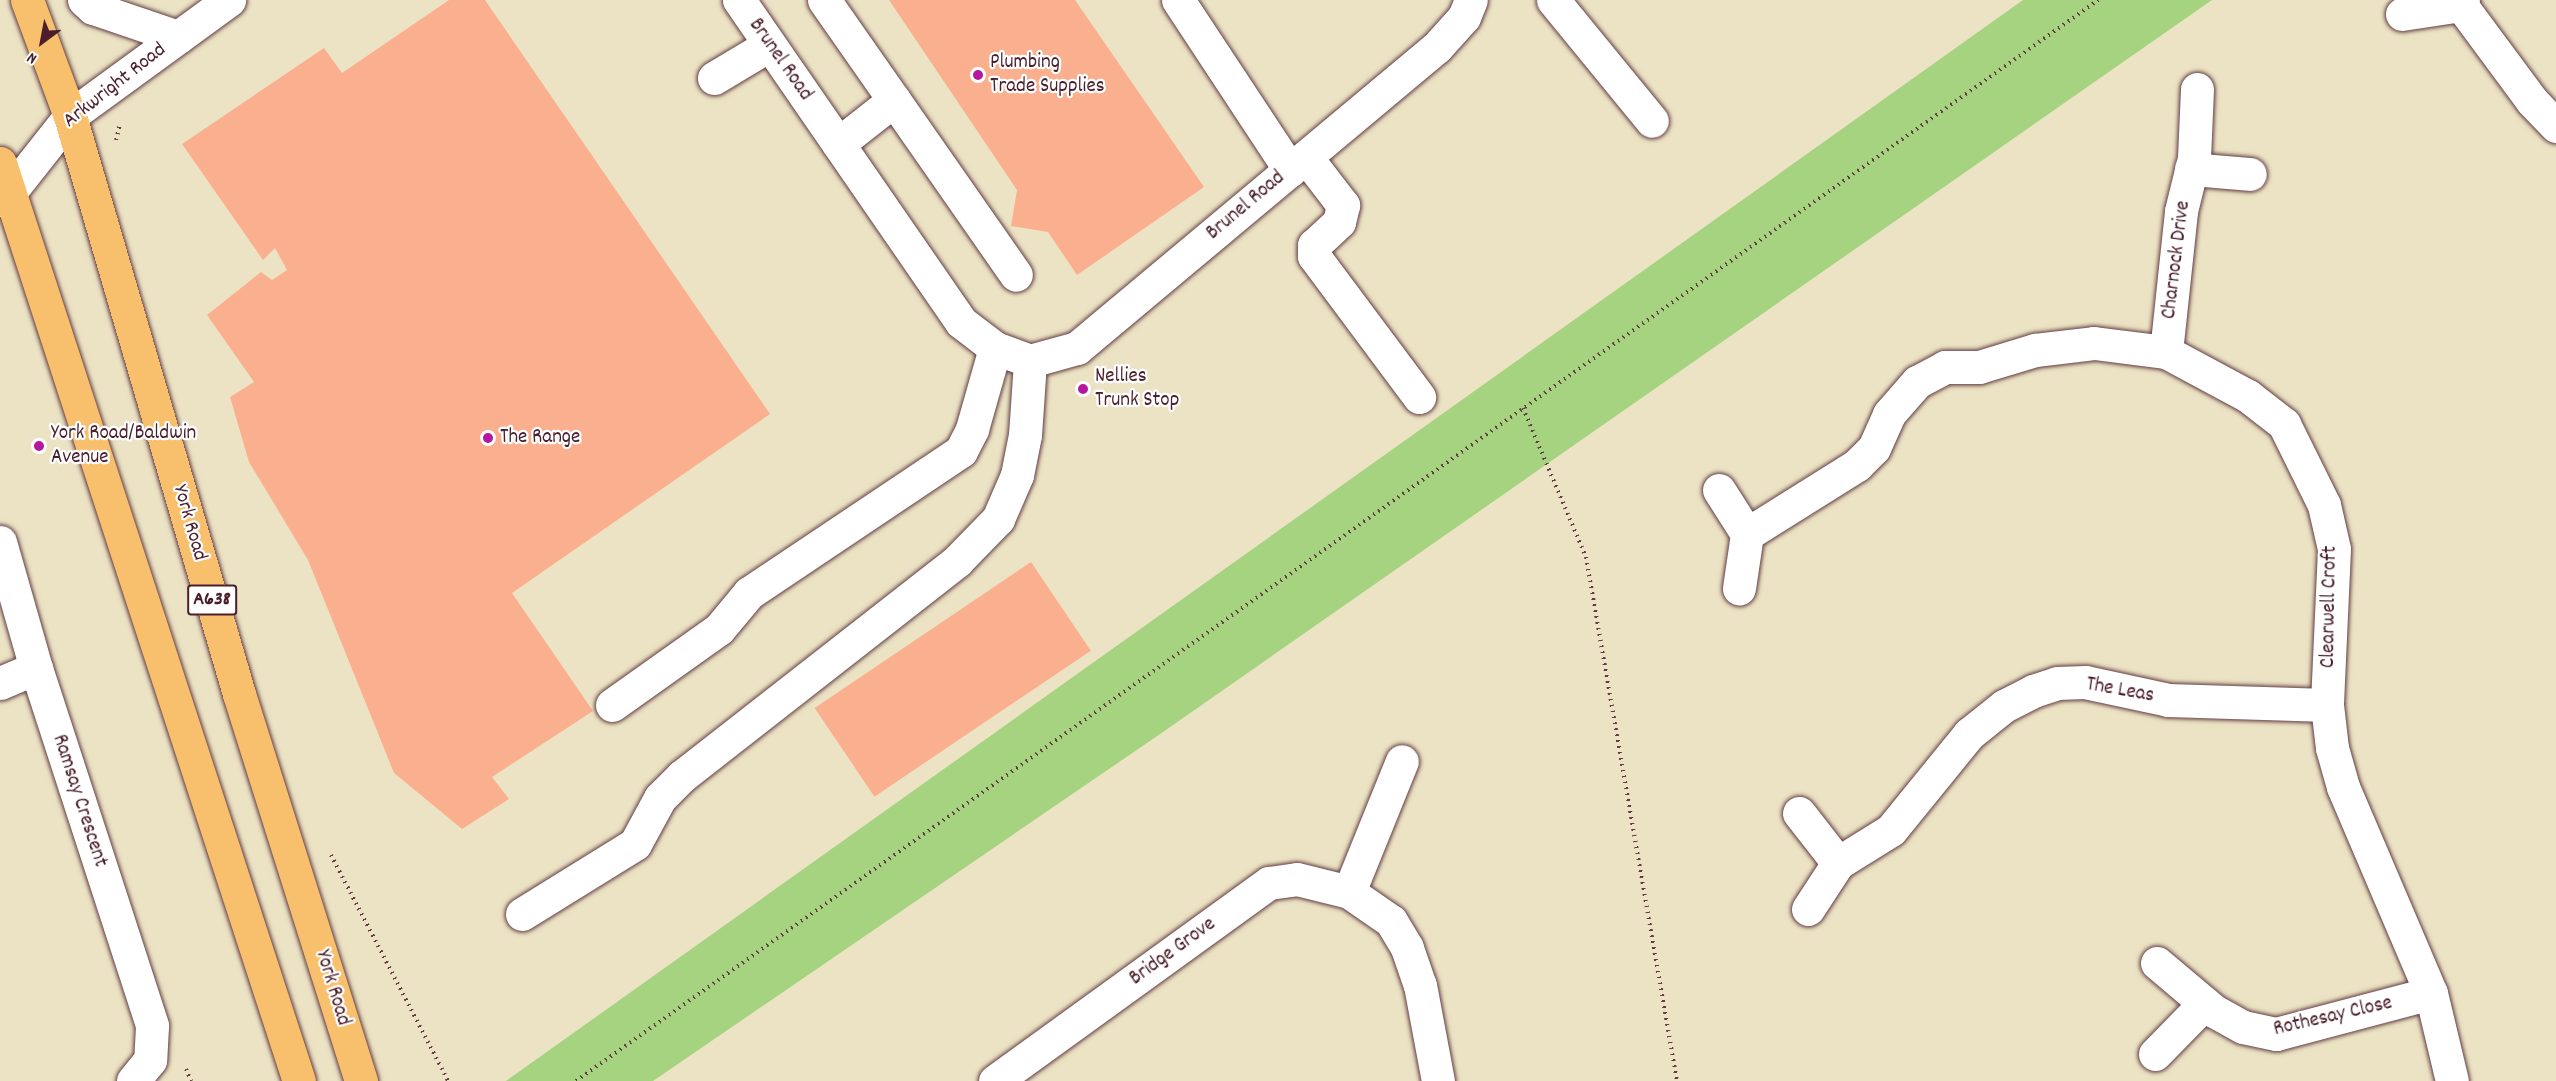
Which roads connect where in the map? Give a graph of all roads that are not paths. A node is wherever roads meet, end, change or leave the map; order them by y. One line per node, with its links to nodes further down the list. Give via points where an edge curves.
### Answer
1 (27, 0): 16 (highway, York Road / A638)
2 (84, 0): 11 (street, Arkwright Road, via 93,8)
3 (229, 0): 11 (street, Arkwright Road)
4 (739, 0): 12 (street, Brunel Road)
5 (824, 0): 15 (street)
6 (1178, 0): 20 (street)
7 (1471, 0): 20 (street, Brunel Road, via 1464,16 1437,47)
8 (1553, 0): 17 (street)
9 (2462, 2): 10 (street); 18 (street, via 2532,101)
10 (2402, 14)
11 (178, 38): 16 (street, Arkwright Road)
12 (770, 45): 13 (street); 19 (street, Brunel Road)
13 (714, 78)
14 (2197, 89): 21 (street, Charnock Drive)
15 (894, 100): 19 (street); 24 (street)
16 (70, 116): 23 (street, Arkwright Road); 50 (highway, York Road / A638, via 239,694)
17 (1652, 121)
18 (2556, 126)
19 (838, 144): 25 (street, Brunel Road, via 961,322)
20 (1298, 163): 27 (street, Brunel Road, via 1077,348); 28 (street, via 1343,205 1339,222 1314,245 1314,256)
21 (2191, 169): 22 (street); 26 (street, Charnock Drive, via 2181,211)
22 (2250, 174)
23 (4, 185): 49 (highway)
24 (1016, 275)
25 (995, 348): 27 (street, Brunel Road); 35 (street, via 972,429 961,451 749,593 719,629)
26 (2166, 352): 30 (street, Clearwell Croft, via 2094,343 2034,350 1979,367 1944,368 1910,390 1889,414 1874,448 1857,465); 36 (street, Clearwell Croft, via 2248,396 2284,424 2305,461 2324,505 2334,549)
27 (1030, 361): 42 (street, via 1020,465 998,519 957,561 682,776 660,798 635,844)
28 (1419, 398)
29 (1719, 490): 30 (street)
30 (1748, 534): 32 (street)
31 (0, 542): 33 (street, Ramsay Crescent)
32 (1739, 588)
33 (36, 668): 34 (street); 47 (street, Ramsay Crescent, via 152,1026)
34 (0, 682)
35 (612, 705)
36 (2327, 705): 39 (street, The Leas, via 2168,700 2106,684 2057,683 2004,706 1969,734 1891,830); 44 (street, Clearwell Croft, via 2332,748 2343,787)
37 (1402, 761): 40 (street)
38 (1799, 813): 39 (street)
39 (1838, 863): 41 (street, The Leas)
40 (1358, 897): 48 (street, Bridge Grove, via 1297,879 1269,883); 51 (street, via 1391,921 1407,948 1420,985)
41 (1808, 909)
42 (522, 914)
43 (2157, 963): 45 (street, Rothesay Close)
44 (2431, 993): 45 (street, Rothesay Close, via 2276,1034 2243,1027); 52 (street, Clearwell Croft)
45 (2205, 1003): 46 (street)
46 (2155, 1054)
47 (142, 1070)
48 (998, 1080)
49 (299, 1081)
50 (361, 1081)
51 (1438, 1081)
52 (2452, 1081)

